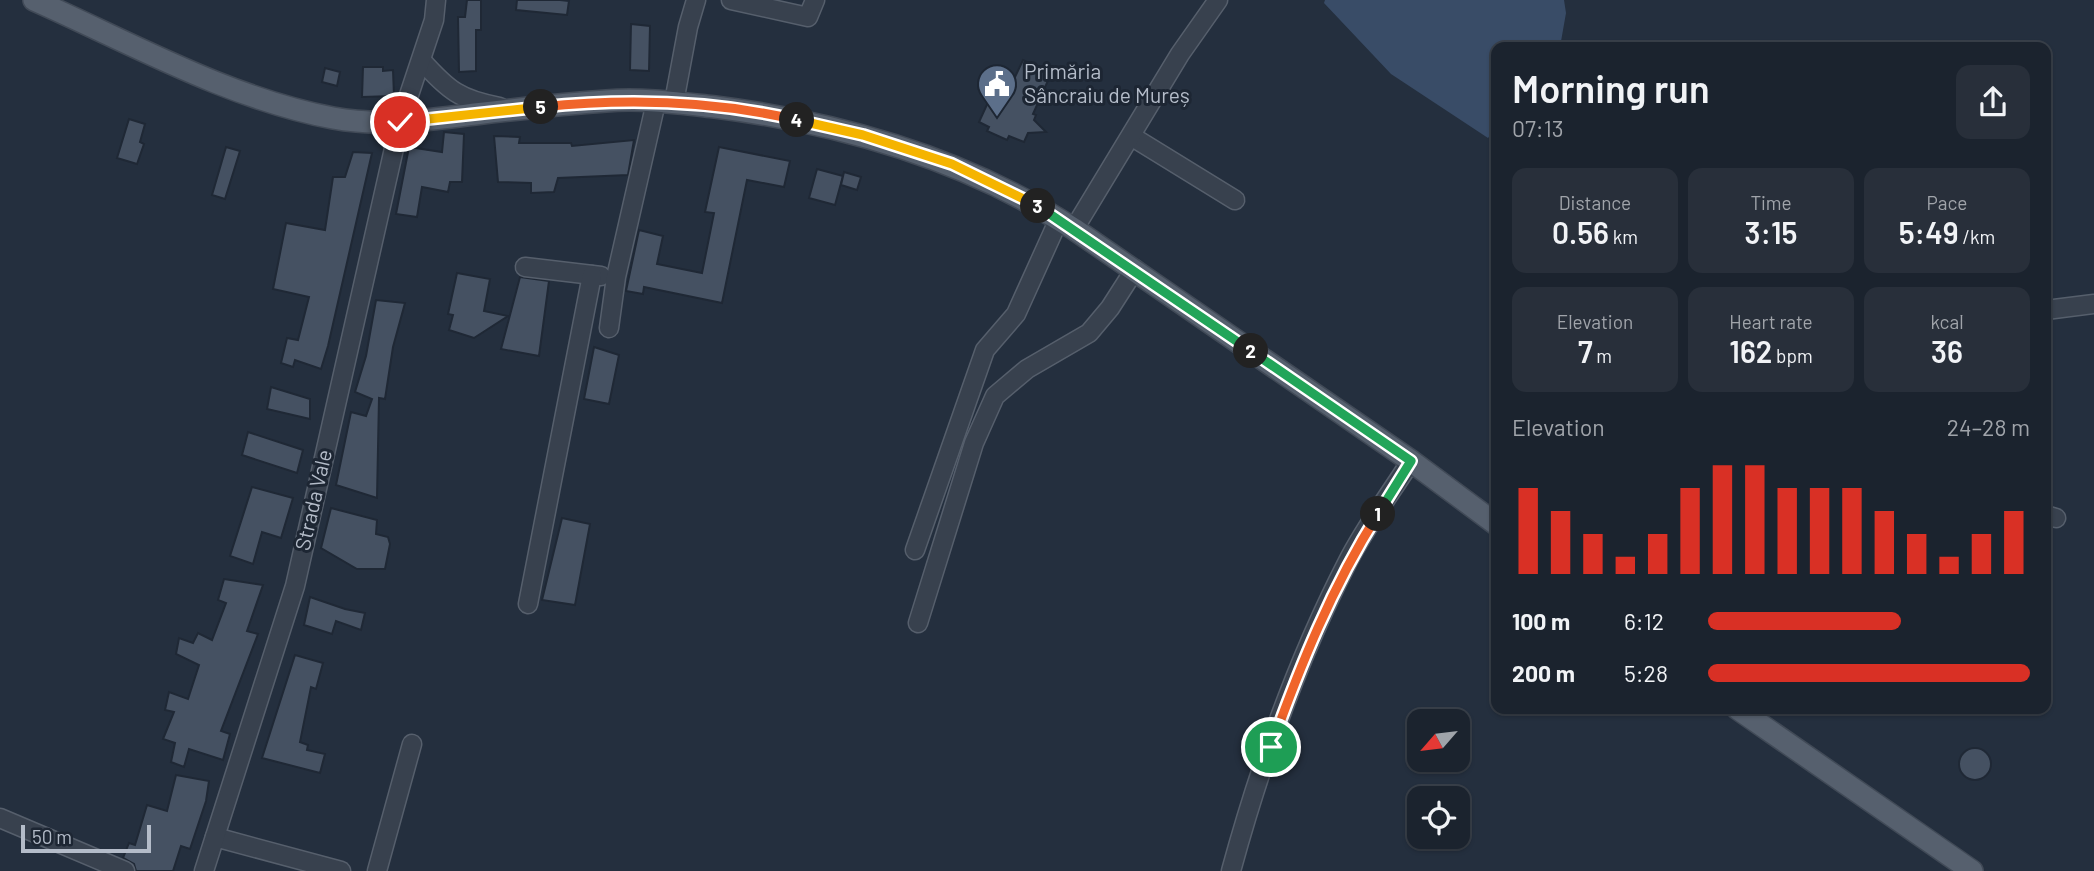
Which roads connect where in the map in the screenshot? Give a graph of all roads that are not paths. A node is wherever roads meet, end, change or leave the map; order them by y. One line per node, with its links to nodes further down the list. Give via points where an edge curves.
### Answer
1 (34, 0): 10 (main road, via 242,93 335,119)
2 (436, 0): 7 (street, Strada Vale)
3 (696, 0): 8 (street)
4 (731, 0): 5 (street, via 808,18)
5 (814, 0)
6 (1217, 0): 11 (street)
7 (422, 61): 9 (street, via 447,89 477,103); 10 (street, Strada Vale)
8 (665, 102): 9 (main road, via 609,100); 13 (main road, via 774,114 863,135 952,164 1042,207); 17 (street)
9 (513, 110): 10 (main road)
10 (400, 122): 29 (street, Strada Vale, via 295,586)
11 (1131, 135): 12 (street); 13 (street)
12 (1234, 201)
13 (1067, 224): 15 (main road); 23 (street, via 1016,314 985,350)
14 (525, 267): 16 (street)
15 (1135, 269): 21 (main road); 25 (street, via 1089,333 1027,369 995,396 974,443)
16 (592, 275): 17 (street); 24 (street)
17 (617, 277): 20 (street)
18 (2094, 304): 19 (street)
19 (2051, 309)
20 (609, 328)
21 (1411, 461): 22 (main road); 34 (street, via 1349,559 1300,666)
22 (1491, 520)
23 (915, 550)
24 (528, 604)
25 (918, 623)
26 (1745, 714): 35 (main road)
27 (412, 744): 33 (street)
28 (0, 818): 30 (street)
29 (215, 837): 31 (street, Strada Vale); 32 (street)
30 (125, 871)
31 (204, 871)
32 (341, 871)
33 (377, 871)
34 (1231, 871)
35 (1972, 871)

